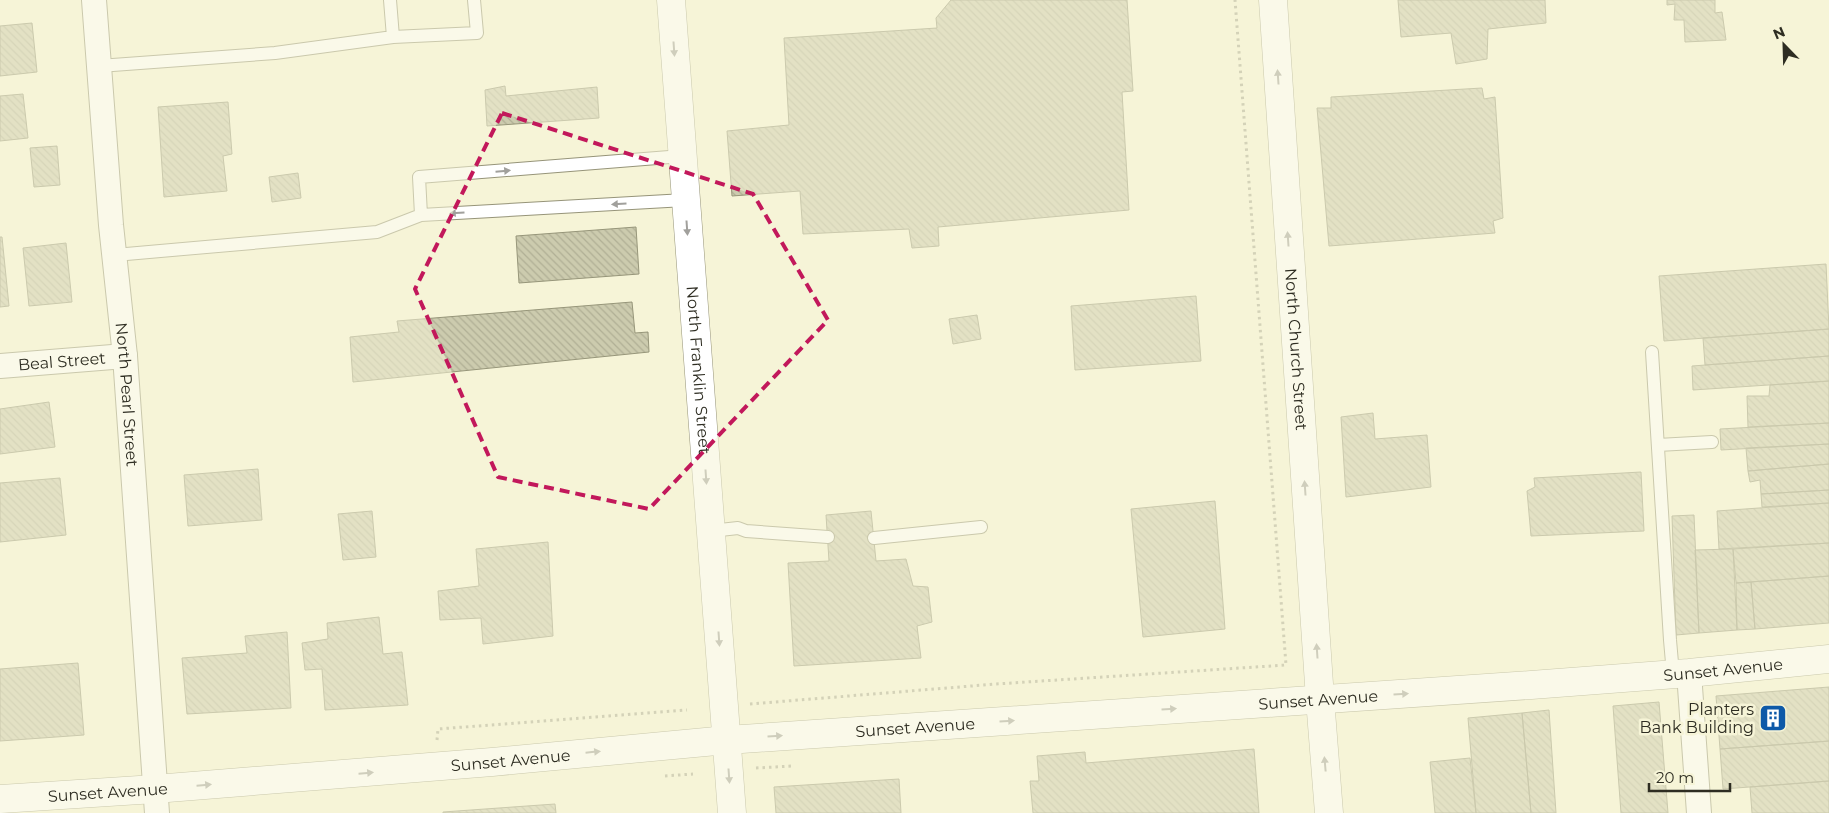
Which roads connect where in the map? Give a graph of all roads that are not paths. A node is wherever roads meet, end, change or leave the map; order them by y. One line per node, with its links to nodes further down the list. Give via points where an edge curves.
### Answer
1 (94, 0): 7 (street, North Pearl Street)
2 (390, 0): 6 (lane)
3 (474, 0): 6 (lane, via 477,33)
4 (670, 0): 8 (main road, North Franklin Street, one-way to 8)
5 (1273, 0): 23 (main road, North Church Street, one-way to 5)
6 (393, 37): 7 (lane, via 274,53)
7 (99, 66): 11 (street, North Pearl Street)
8 (682, 156): 9 (main road, North Franklin Street); 10 (lane, one-way to 8, via 420,177)
9 (685, 200): 10 (lane, one-way to 10); 18 (main road, North Franklin Street, one-way to 18)
10 (421, 215): 11 (lane, via 377,232)
11 (114, 255): 13 (street, North Pearl Street)
12 (1652, 352): 16 (lane)
13 (125, 356): 14 (street, Beal Street); 26 (street, North Pearl Street)
14 (0, 366)
15 (1712, 442): 16 (lane)
16 (1658, 445): 22 (lane, via 1670,640)
17 (981, 528): 20 (lane)
18 (711, 531): 19 (lane, via 738,528); 24 (main road, North Franklin Street, one-way to 24)
19 (828, 537)
20 (874, 538)
21 (1829, 659): 22 (main road, Sunset Avenue)
22 (1681, 674): 23 (main road, Sunset Avenue, one-way to 22); 29 (street)
23 (1320, 699): 24 (main road, Sunset Avenue, one-way to 23); 28 (main road, North Church Street, one-way to 23)
24 (727, 740): 26 (main road, Sunset Avenue, one-way to 24, via 492,762); 27 (main road, North Franklin Street, one-way to 27)
25 (0, 799): 26 (main road, Sunset Avenue)
26 (156, 801)
27 (732, 813)
28 (1329, 813)
29 (1699, 813)

